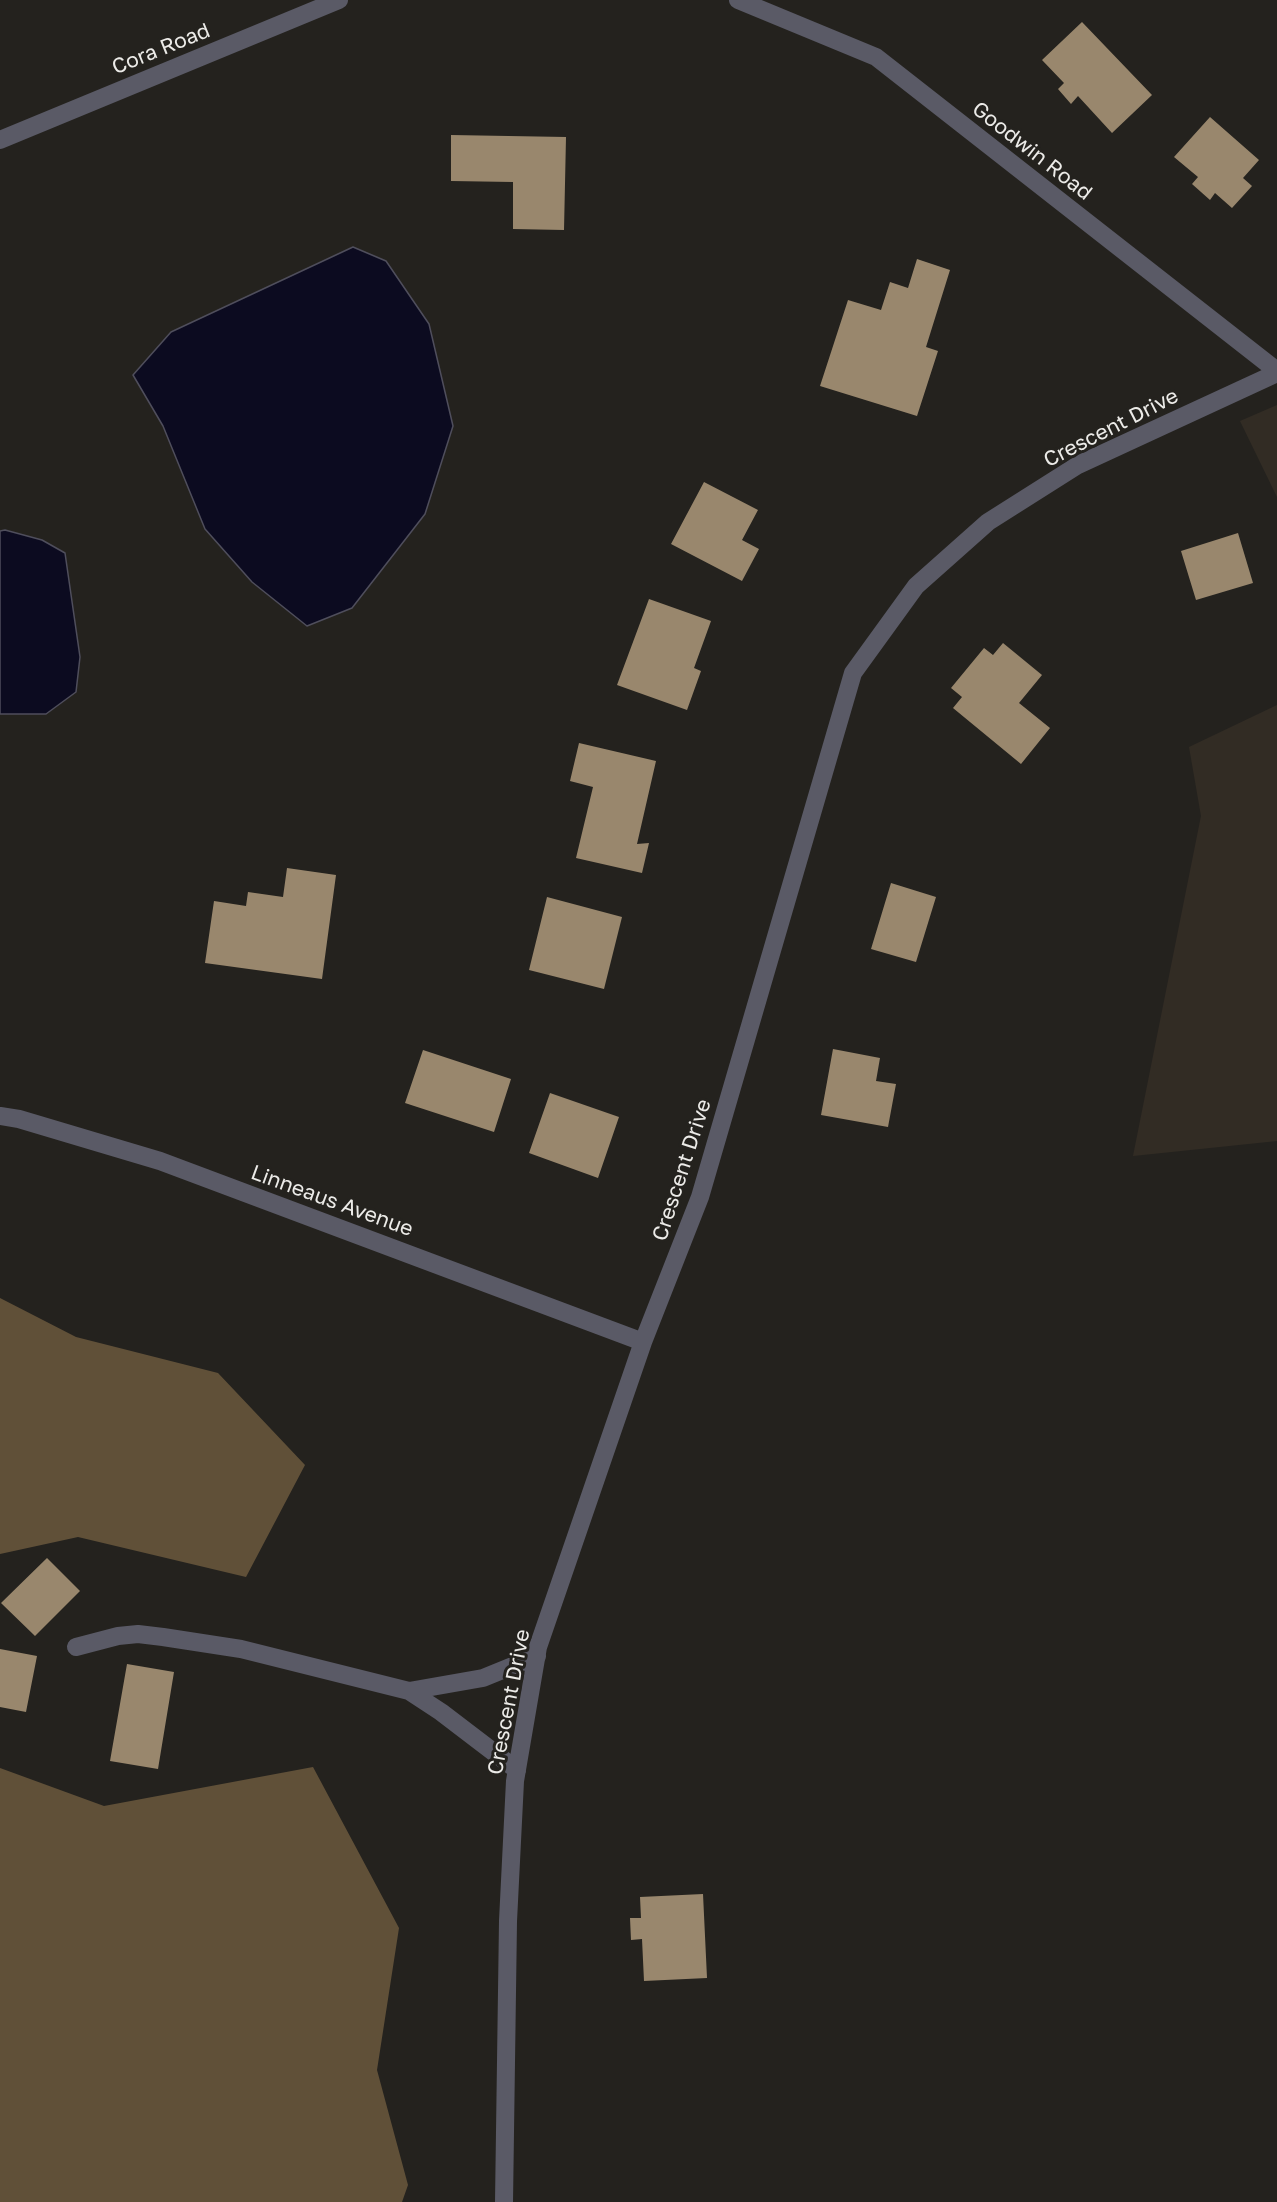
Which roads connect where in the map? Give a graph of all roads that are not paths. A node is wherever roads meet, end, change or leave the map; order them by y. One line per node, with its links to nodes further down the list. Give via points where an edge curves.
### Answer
1 (339, 0): 3 (street, Cora Road)
2 (738, 0): 4 (street, Goodwin Road, via 876,57)
3 (0, 140)
4 (1277, 372): 6 (street, Crescent Drive, via 1078,465 988,522 916,586 853,673 700,1197)
5 (0, 1116): 6 (street, Linneaus Avenue, via 160,1161)
6 (643, 1342): 8 (street, Crescent Drive)
7 (76, 1647): 9 (street, via 118,1636 163,1637 241,1650)
8 (537, 1656): 9 (street, via 483,1678); 10 (street, Crescent Drive)
9 (409, 1691): 10 (street)
10 (517, 1770): 11 (street, Crescent Drive, via 508,1921)
11 (504, 2202)

